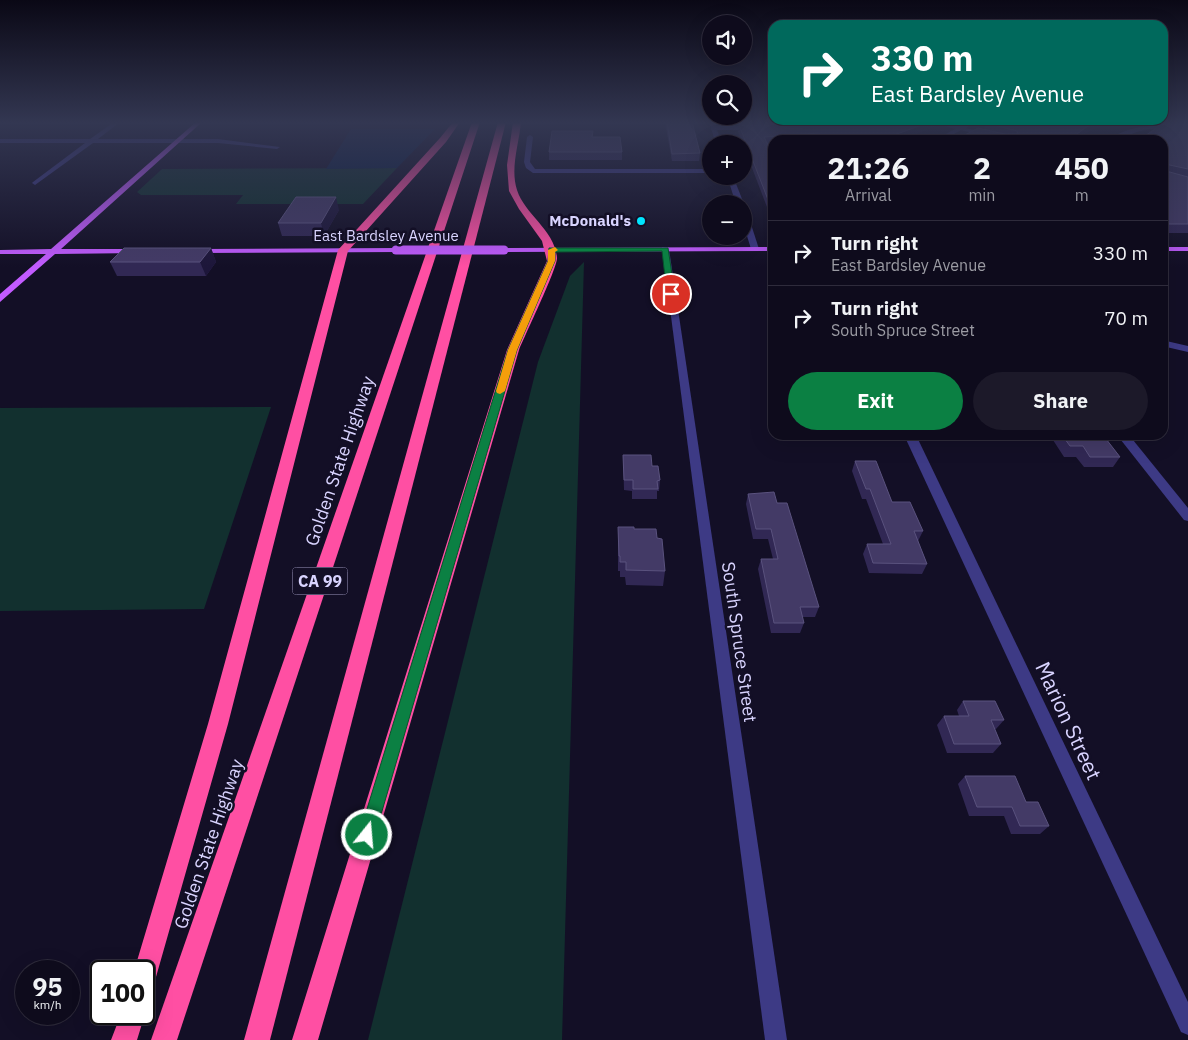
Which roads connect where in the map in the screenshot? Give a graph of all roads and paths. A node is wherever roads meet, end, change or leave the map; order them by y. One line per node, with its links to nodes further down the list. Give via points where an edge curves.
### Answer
1 (51, 171): 9 (street)
2 (143, 171): 18 (main road)
3 (415, 171): 16 (highway)
4 (460, 171): 32 (highway, Golden State Highway / CA 99)
5 (489, 171): 33 (highway)
6 (510, 171): 17 (highway, via 514,191)
7 (534, 171): 8 (street)
8 (702, 171)
9 (35, 182)
10 (752, 240): 13 (street)
11 (1188, 248): 15 (main road)
12 (665, 249): 13 (main road, East Bardsley Avenue); 17 (main road, East Bardsley Avenue); 35 (street, South Spruce Street)
13 (755, 249): 14 (main road, East Bardsley Avenue)
14 (768, 249)
15 (1168, 249)
16 (343, 250): 17 (main road, East Bardsley Avenue, bridge); 20 (main road, East Bardsley Avenue); 28 (highway, via 221,715)
17 (551, 250): 34 (highway, via 552,261 513,350)
18 (52, 251): 19 (main road); 21 (main road); 22 (main road)
19 (146, 251)
20 (184, 251)
21 (0, 252)
22 (0, 299)
23 (1168, 344): 24 (street)
24 (1188, 349)
25 (912, 440): 30 (street, Marion Street)
26 (1127, 440): 27 (street)
27 (1188, 516)
28 (149, 960)
29 (129, 1025): 31 (highway)
30 (1188, 1025)
31 (124, 1040)
32 (164, 1040)
33 (257, 1040)
34 (305, 1040)
35 (776, 1040)

